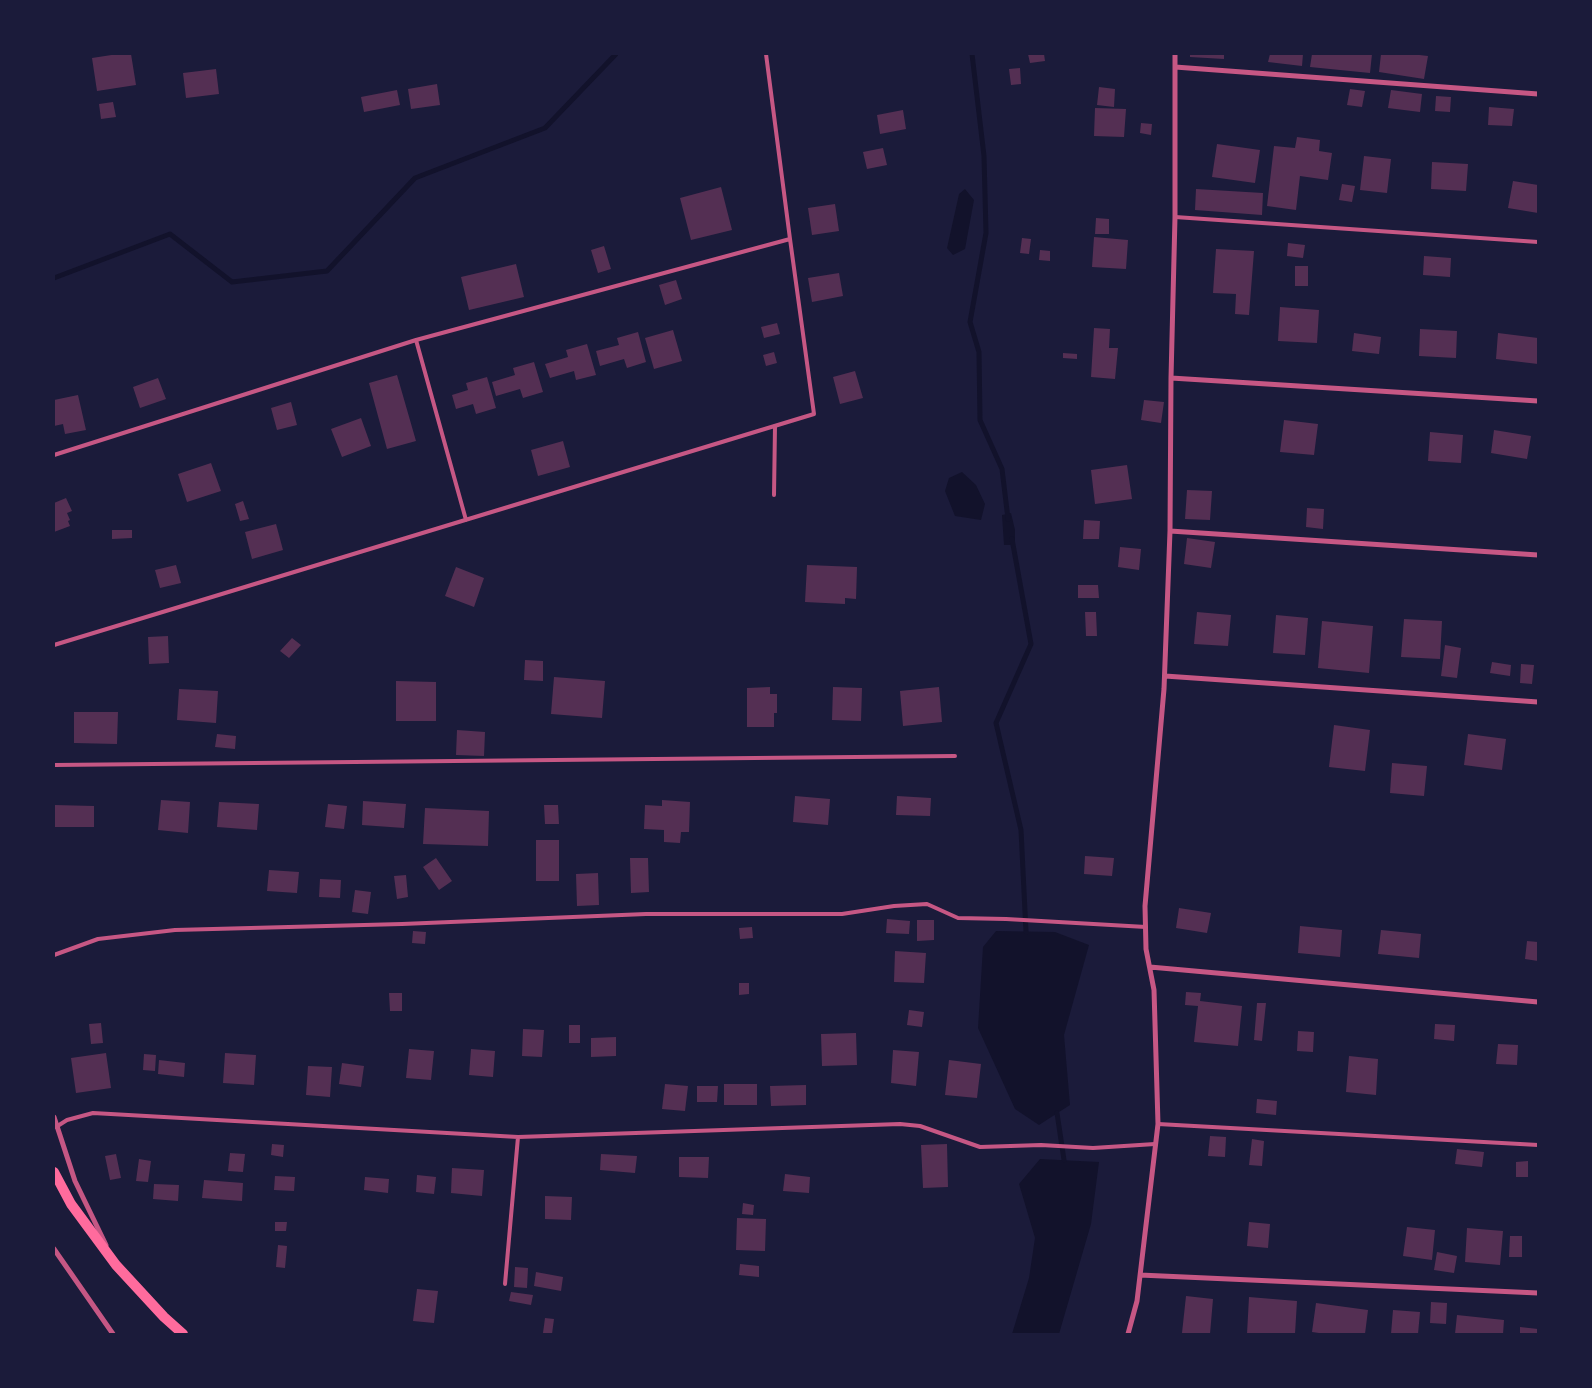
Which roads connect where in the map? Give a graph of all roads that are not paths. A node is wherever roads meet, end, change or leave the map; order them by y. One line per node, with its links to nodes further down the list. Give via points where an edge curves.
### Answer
1 (766, 54): 6 (lane)
2 (1175, 54): 3 (street)
3 (1175, 67): 4 (street); 5 (street)
4 (1538, 94)
5 (1175, 217): 7 (lane); 9 (street)
6 (790, 239): 8 (lane); 11 (lane, via 814,414)
7 (1538, 242)
8 (416, 340): 12 (lane); 14 (lane)
9 (1171, 378): 10 (street); 15 (street)
10 (1538, 402)
11 (775, 426): 13 (lane); 14 (lane)
12 (54, 455)
13 (774, 495)
14 (466, 520): 17 (lane)
15 (1170, 531): 16 (street); 18 (street)
16 (1538, 555)
17 (54, 645)
18 (1165, 676): 19 (street); 22 (street, via 1145,906)
19 (1538, 702)
20 (955, 756): 21 (lane)
21 (54, 765)
22 (1146, 927): 23 (lane, via 958,918 927,904 842,914 646,914 175,930 98,940); 24 (street)
23 (54, 955)
24 (1150, 967): 25 (street); 27 (street, via 1154,990)
25 (1538, 1002)
26 (54, 1117): 28 (street)
27 (1158, 1124): 30 (street); 31 (lane)
28 (56, 1127): 29 (lane, via 67,1120 93,1113); 34 (street, via 75,1181)
29 (518, 1137): 30 (lane, via 900,1124 920,1126 980,1146 1093,1148); 36 (lane)
30 (1156, 1144): 35 (street)
31 (1538, 1145)
32 (54, 1172): 34 (main road, via 70,1204)
33 (54, 1248): 38 (street)
34 (116, 1265): 39 (main road)
35 (1140, 1275): 37 (street); 40 (street)
36 (505, 1284)
37 (1538, 1293)
38 (113, 1334)
39 (182, 1334)
40 (1128, 1334)

